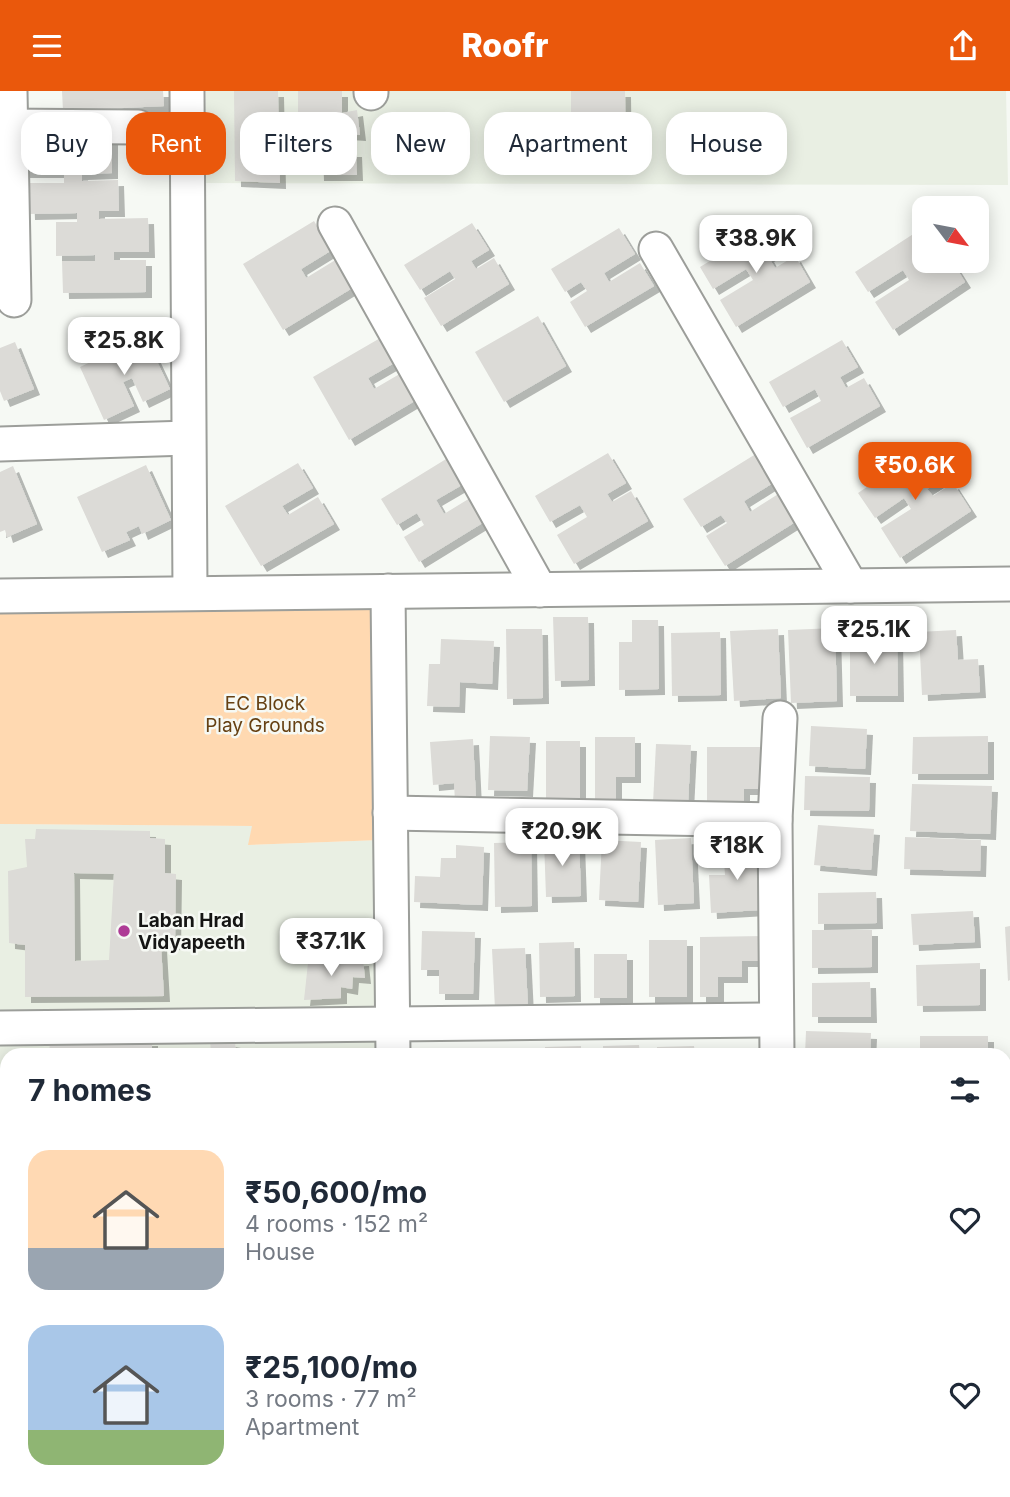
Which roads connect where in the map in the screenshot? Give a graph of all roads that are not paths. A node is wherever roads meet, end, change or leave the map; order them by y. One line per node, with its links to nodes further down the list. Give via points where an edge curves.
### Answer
1 (10, 91): 3 (street)
2 (187, 91): 8 (street)
3 (5, 126): 4 (street); 7 (street)
4 (126, 127)
5 (335, 224): 12 (street)
6 (656, 249): 11 (street)
7 (14, 300)
8 (188, 439): 9 (street); 14 (street)
9 (0, 444)
10 (1010, 584): 11 (street)
11 (851, 586): 12 (street)
12 (540, 590): 13 (street)
13 (388, 591): 14 (street); 17 (street)
14 (190, 593): 15 (street)
15 (0, 596)
16 (780, 718): 18 (street)
17 (390, 813): 18 (street); 21 (street)
18 (775, 820): 19 (street)
19 (776, 1020): 21 (street); 22 (street)
20 (0, 1028): 21 (street)
21 (393, 1040)
22 (777, 1048)

